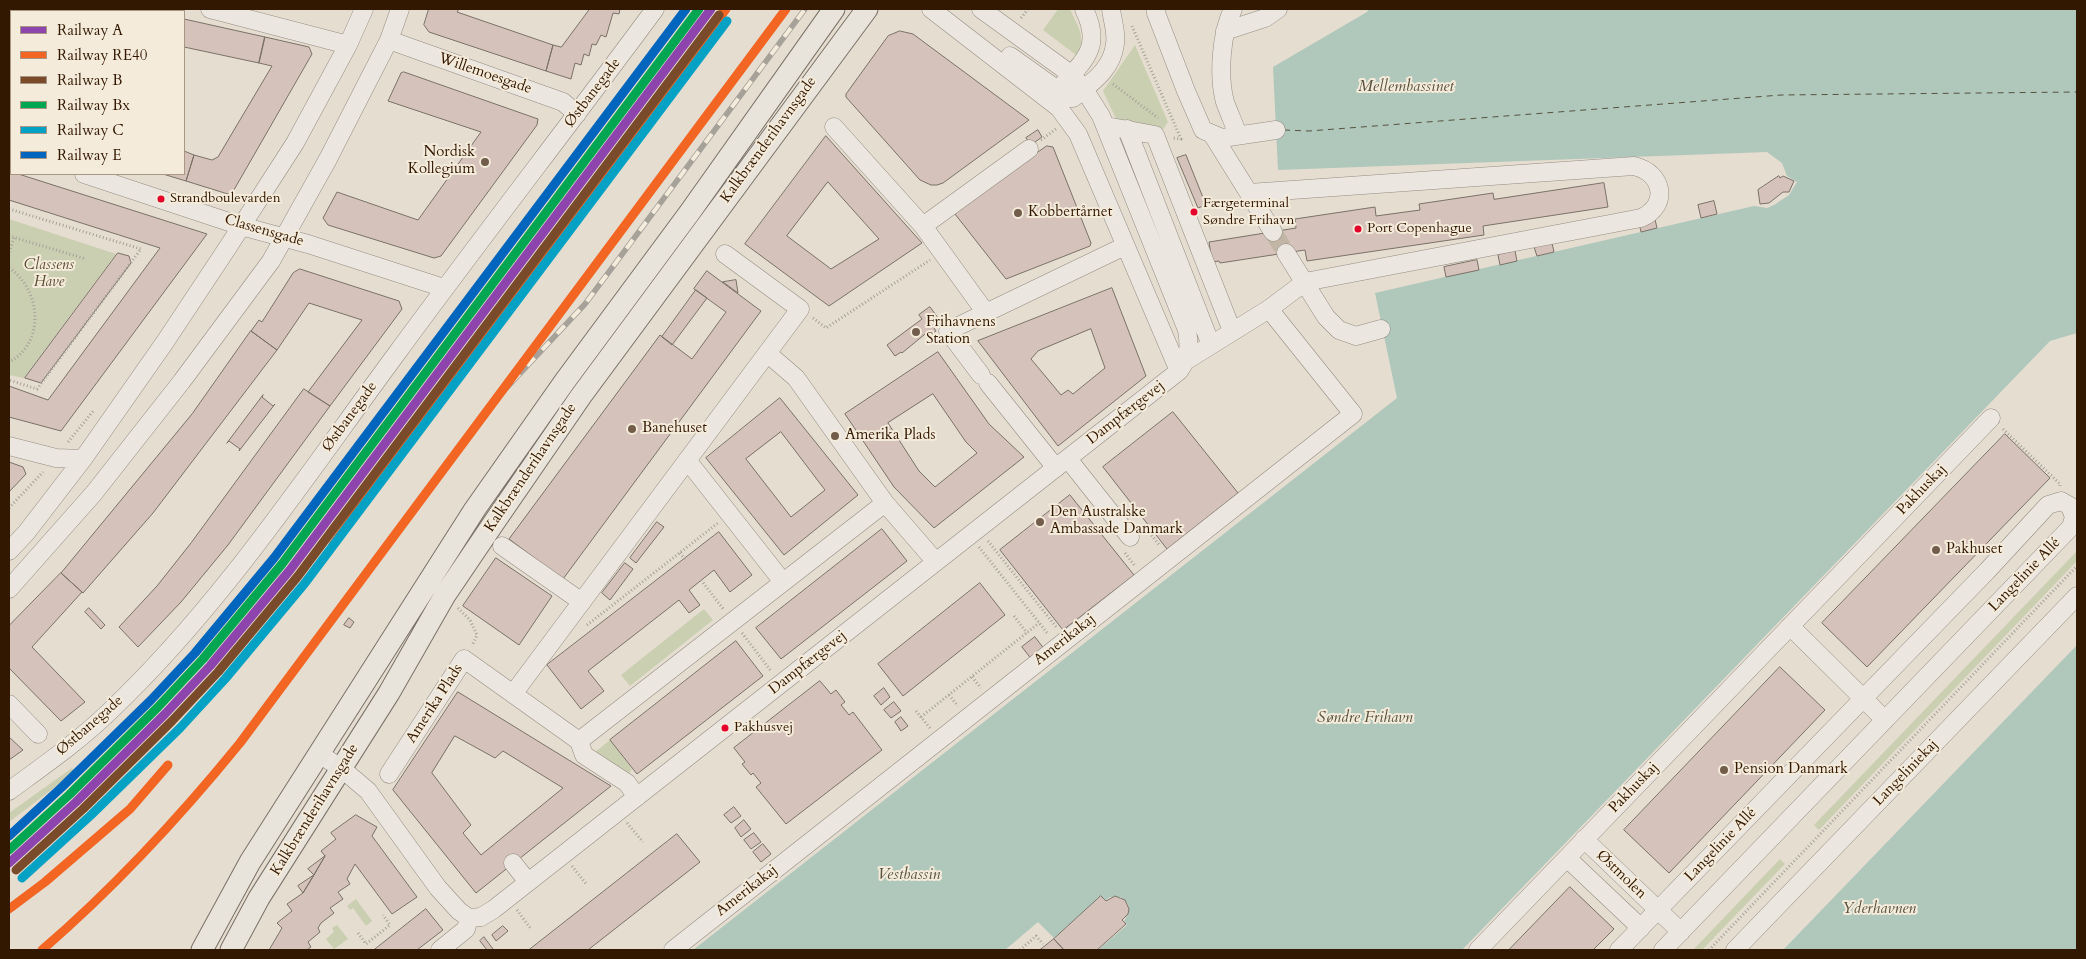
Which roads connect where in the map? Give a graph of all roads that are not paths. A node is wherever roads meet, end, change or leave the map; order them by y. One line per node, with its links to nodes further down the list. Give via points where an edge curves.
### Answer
1 (210, 9): 16 (street)
2 (364, 9): 16 (street)
3 (400, 9): 15 (street)
4 (655, 9): 20 (street, Østbanegade)
5 (834, 9): 70 (main road, Kalkbrænderihavnsgade, via 475,509)
6 (867, 9): 71 (main road, Kalkbrænderihavnsgade, via 581,396 445,595)
7 (931, 9): 19 (street, Dampfærgevej, via 968,38 994,46)
8 (981, 9): 17 (street)
9 (1084, 9): 17 (street, via 1093,41 1090,51)
10 (1110, 9): 18 (street, via 1116,42 1106,68)
11 (1156, 9): 25 (street, via 1170,54 1203,130)
12 (1233, 9): 14 (street)
13 (1278, 9): 14 (street, via 1265,18)
14 (1225, 31): 26 (street, via 1221,62 1225,100)
15 (389, 40): 20 (street, Willemoesgade, via 563,102); 33 (street)
16 (348, 45): 30 (street, via 294,143)
17 (1072, 75): 18 (street); 19 (street)
18 (1084, 89): 19 (street, Dampfærgevej, via 1073,98); 21 (street)
19 (1054, 95): 34 (street, Dampfærgevej, via 1059,108 1078,134)
20 (577, 114): 38 (street, Østbanegade)
21 (1106, 126): 23 (street); 45 (street, via 1187,330 1190,345)
22 (834, 127): 31 (street)
23 (1127, 129): 42 (street, via 1163,128); 43 (street)
24 (1276, 130): 26 (street)
25 (1212, 134): 26 (street, via 1222,138); 29 (street)
26 (1238, 135)
27 (1029, 148): 31 (street)
28 (87, 175): 30 (street, Classensgade)
29 (1249, 193): 32 (street); 37 (street, via 1634,166 1649,172 1658,185 1658,202 1641,218)
30 (241, 226): 33 (street, Classensgade); 49 (street)
31 (923, 226): 40 (street)
32 (1273, 232)
33 (285, 237): 38 (street, Classensgade); 60 (street, via 176,389 94,493)
34 (1125, 246): 40 (street); 45 (street, Dampfærgevej)
35 (1286, 253): 37 (street)
36 (725, 254): 44 (street, via 800,309)
37 (1305, 282): 39 (street); 41 (street, via 1326,316 1339,330 1356,336)
38 (444, 288): 73 (street, Østbanegade, via 219,594 108,714)
39 (1269, 308): 42 (street); 86 (street, Amerikakaj, via 1353,414)
40 (986, 314): 51 (street, via 948,332 984,379)
41 (1381, 329)
42 (1232, 332): 43 (street)
43 (1211, 345): 45 (street)
44 (767, 352): 50 (street); 54 (street, via 796,378)
45 (1183, 366): 51 (street, Dampfærgevej)
46 (1991, 418): 63 (street, Pakhuskaj)
47 (9, 446): 48 (street)
48 (56, 458): 49 (street); 52 (street)
49 (83, 458): 52 (street)
50 (687, 460): 59 (street); 62 (street)
51 (1062, 463): 55 (street); 58 (street, Dampfærgevej)
52 (71, 475): 57 (street)
53 (2068, 502): 65 (street, Langelinie Allé, via 2048,505); 67 (street, Langelinie Allé, via 2074,517 2071,527)
54 (885, 503): 58 (street); 59 (street)
55 (1130, 537)
56 (502, 546): 62 (street)
57 (9, 551)
58 (936, 562): 74 (street, Dampfærgevej)
59 (783, 582): 69 (street)
60 (9, 589)
61 (2077, 596): 90 (street, Langeliniekaj)
62 (582, 602): 64 (street)
63 (1790, 626): 65 (street); 75 (street, Pakhuskaj)
64 (513, 694): 69 (street, Amerika Plads); 72 (street, Amerika Plads, via 464,659)
65 (1863, 698): 67 (street); 79 (street, Langelinie Allé)
66 (9, 704): 68 (street)
67 (1886, 720): 82 (street, Langelinie Allé)
68 (38, 734)
69 (578, 741): 74 (street, Amerika Plads, via 584,755 627,783)
70 (319, 754): 71 (street); 83 (main road, Kalkbrænderihavnsgade, via 250,862)
71 (341, 768): 80 (street, via 368,791 438,888); 84 (main road, Kalkbrænderihavnsgade, via 259,898)
72 (389, 774)
73 (9, 790)
74 (637, 797): 78 (street, Dampfærgevej)
75 (1584, 840): 76 (street, Pakhuskaj); 79 (street, Østmolen)
76 (1567, 858): 81 (street, Østmolen); 87 (street, Pakhuskaj)
77 (513, 863): 78 (street)
78 (528, 882): 80 (street, Dampfærgevej, via 481,917)
79 (1658, 910): 81 (street, Langelinie Allé); 82 (street)
80 (469, 918): 85 (street, via 466,929)
81 (1640, 928): 88 (street, Langelinie Allé)
82 (1681, 932): 89 (street, Langelinie Allé)
83 (202, 950)
84 (231, 950)
85 (440, 950)
86 (673, 950)
87 (1478, 950)
88 (1619, 950)
89 (1663, 950)
90 (1735, 950)

